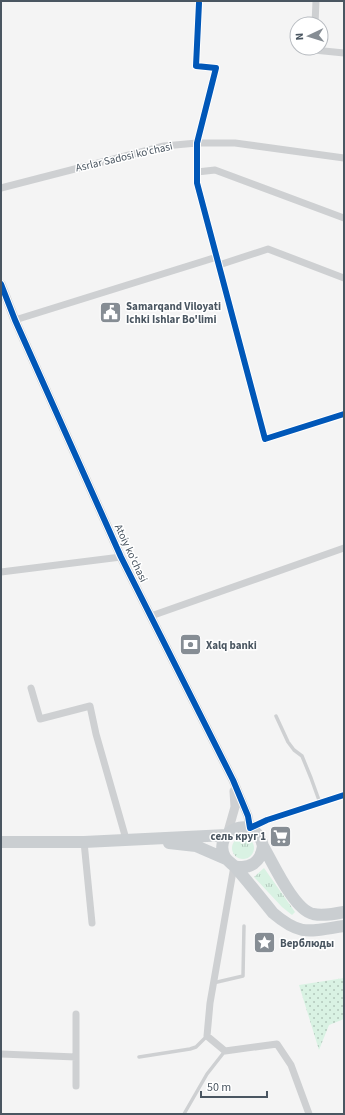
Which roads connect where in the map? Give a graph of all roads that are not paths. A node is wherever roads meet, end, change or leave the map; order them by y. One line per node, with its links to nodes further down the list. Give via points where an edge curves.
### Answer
1 (316, 1): 3 (street)
2 (199, 3): 6 (street, via 196,66 216,68)
3 (315, 16)
4 (329, 52): 5 (street)
5 (344, 53)
6 (197, 143): 7 (street, Asrlar Sadosi ko'chasi, via 235,143); 8 (street); 9 (street, Asrlar Sadosi ko'chasi, via 164,146)
7 (344, 158)
8 (197, 172): 10 (street, via 215,170); 11 (street, via 197,183)
9 (1, 188)
10 (344, 218)
11 (216, 257): 12 (street); 15 (street)
12 (219, 265): 13 (street, via 268,249); 16 (street, via 265,439)
13 (344, 278)
14 (1, 284): 15 (street, Atoiy ko'chasi)
15 (15, 320): 18 (street, Atoiy ko'chasi)
16 (344, 414)
17 (344, 548): 20 (street)
18 (121, 557): 19 (street); 20 (street, Atoiy ko'chasi)
19 (1, 572)
20 (151, 616): 23 (street, Atoiy ko'chasi)
21 (31, 688): 28 (street, via 40,719 90,706)
22 (276, 716): 25 (lane, via 288,742 302,756)
23 (232, 780): 26 (street, Atoiy ko'chasi, via 248,816); 27 (street, Atoiy ko'chasi, via 235,807)
24 (344, 795): 25 (street)
25 (320, 803): 26 (street)
26 (250, 828): 27 (main road, via 237,827); 31 (main road, via 261,838)
27 (227, 835): 28 (main road); 32 (main road, via 223,842 223,851)
28 (126, 839): 30 (main road); 32 (main road, via 196,846)
29 (1, 842): 30 (main road)
30 (84, 842): 34 (street)
31 (263, 846): 32 (main road, via 259,859 248,867 241,868); 33 (main road, via 299,906 309,913 327,915)
32 (230, 862): 36 (main road, via 273,913 288,925 307,931); 37 (street)
33 (344, 912)
34 (92, 923)
35 (244, 926): 37 (lane, via 243,976)
36 (344, 926)
37 (213, 982): 39 (street)
38 (76, 1014): 42 (street)
39 (207, 1036): 40 (street); 43 (lane, via 196,1047 190,1049)
40 (225, 1051): 45 (lane, via 207,1074); 46 (street, via 277,1044 291,1065)
41 (1, 1054): 42 (street)
42 (76, 1057): 44 (street)
43 (139, 1058)
44 (76, 1086)
45 (184, 1114)
46 (309, 1114)

